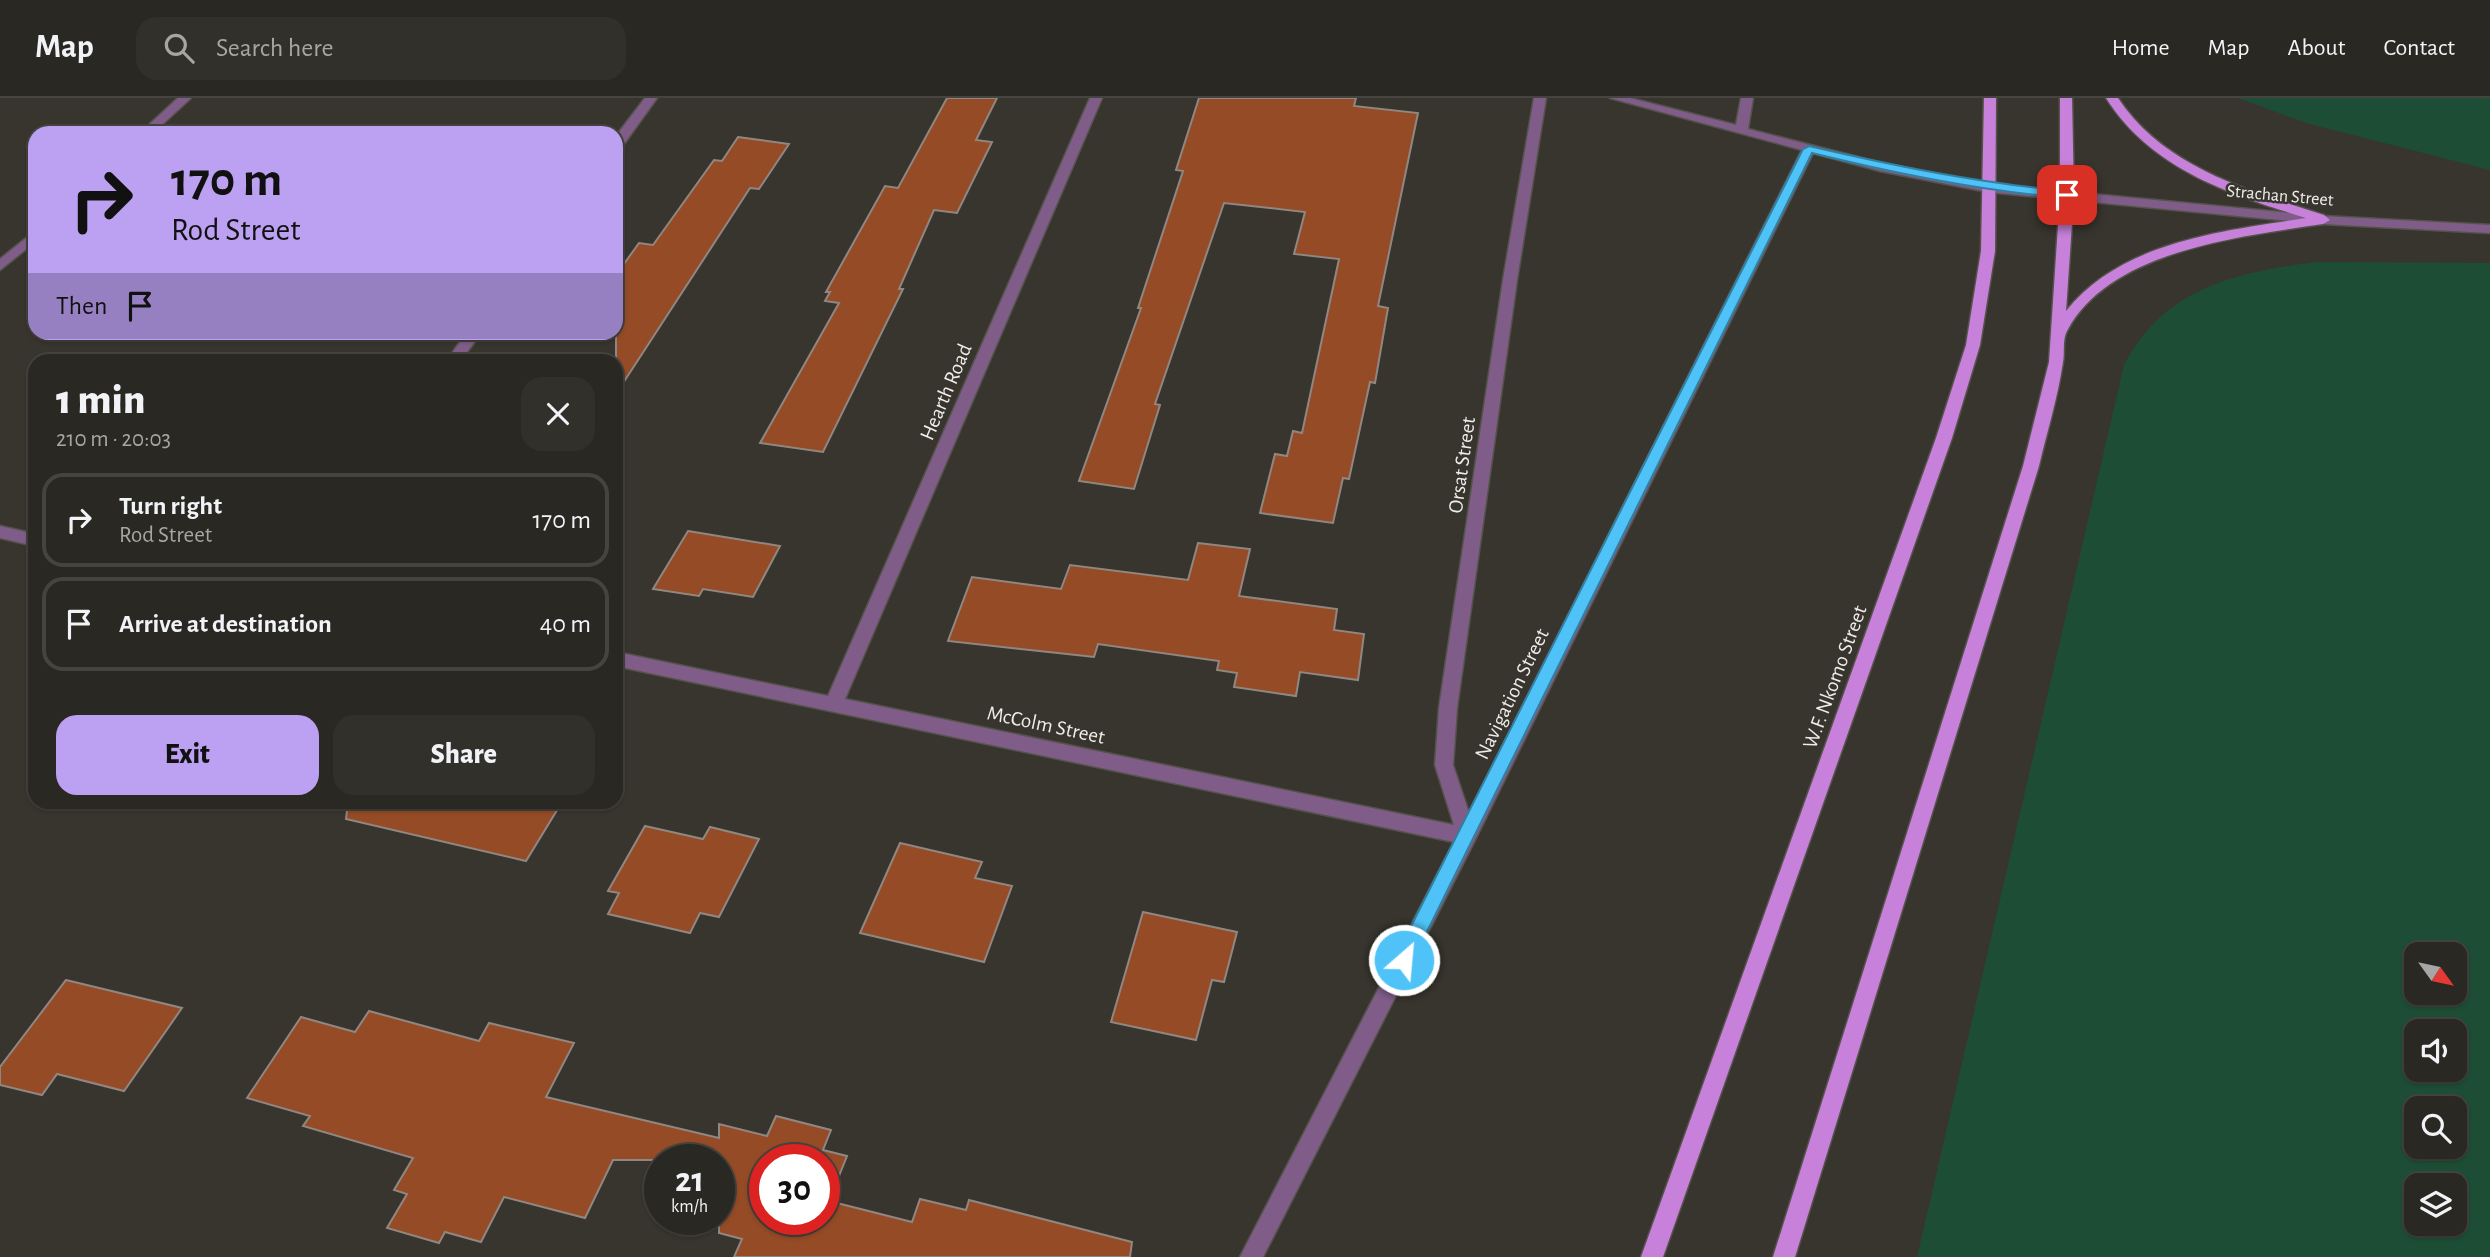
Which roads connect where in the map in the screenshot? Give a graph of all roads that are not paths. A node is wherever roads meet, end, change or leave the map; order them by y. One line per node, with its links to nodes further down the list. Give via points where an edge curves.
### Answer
1 (185, 98): 10 (street)
2 (651, 98): 12 (street)
3 (1096, 98): 24 (street, Hearth Road)
4 (1540, 98): 25 (street, Orsat Street, via 1448,708 1444,765)
5 (1616, 98): 11 (street, Strachan Street)
6 (1747, 98): 11 (street)
7 (1990, 98): 14 (main road, W.F. Nkomo Street)
8 (2066, 98): 15 (main road)
9 (2112, 98): 16 (main road, via 2128,122 2182,163 2249,196)
10 (154, 126)
11 (1741, 130): 13 (street, Strachan Street)
12 (623, 136)
13 (1809, 149): 14 (street, Strachan Street); 25 (street, Navigation Street)
14 (1989, 188): 15 (street, Strachan Street); 27 (main road, W.F. Nkomo Street, via 1988,251 1965,372)
15 (2067, 195): 16 (street, Strachan Street); 20 (main road)
16 (2323, 220): 17 (street, Strachan Street); 20 (main road, via 2199,240 2158,252 2123,269 2088,296)
17 (2490, 229)
18 (28, 240): 19 (street)
19 (0, 266)
20 (2059, 331): 28 (main road, via 2031,466)
21 (0, 532): 22 (street)
22 (28, 538)
23 (623, 660): 24 (street, McColm Street)
24 (834, 704): 25 (street, McColm Street)
25 (1467, 836): 26 (street, Navigation Street)
26 (1251, 1257)
27 (1652, 1257)
28 (1784, 1257)

